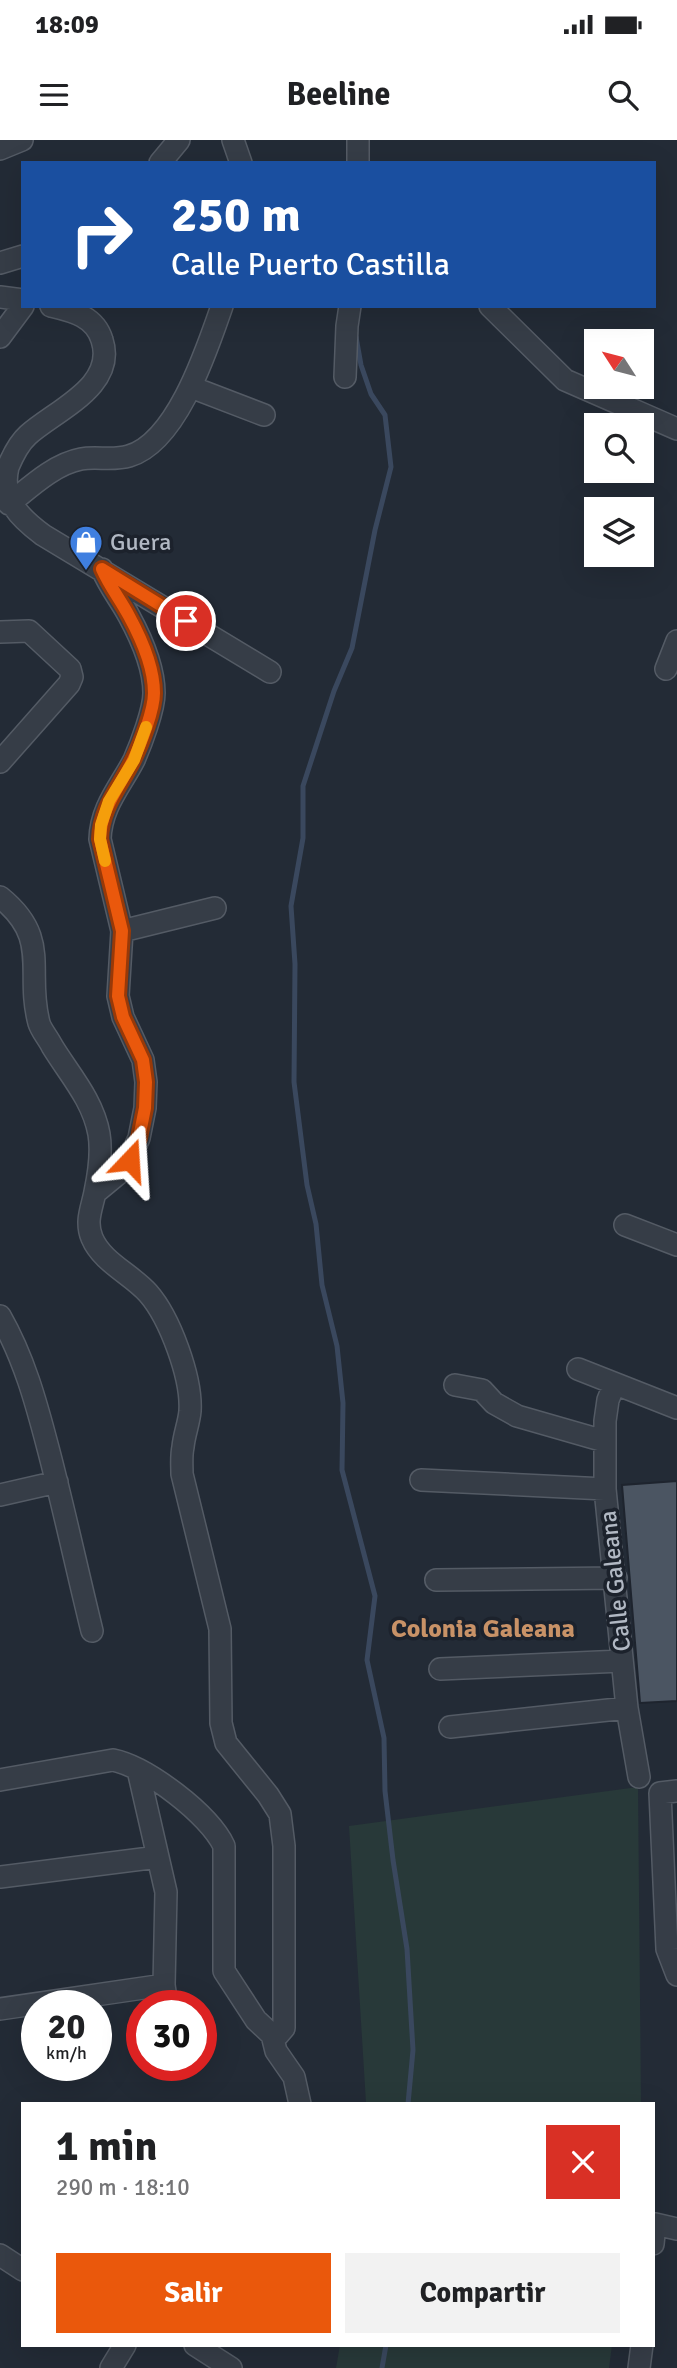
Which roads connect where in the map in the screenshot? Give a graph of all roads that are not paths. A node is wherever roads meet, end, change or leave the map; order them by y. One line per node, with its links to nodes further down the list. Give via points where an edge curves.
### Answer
1 (22, 140): 5 (street)
2 (179, 140): 6 (street)
3 (233, 140): 7 (street)
4 (358, 140): 8 (street)
5 (0, 149)
6 (162, 161)
7 (240, 161)
8 (358, 161)
9 (21, 257): 10 (street)
10 (0, 263)
11 (0, 297): 12 (street)
12 (21, 300)
13 (22, 308): 19 (street)
14 (59, 308): 18 (street)
15 (221, 308): 21 (street)
16 (350, 308): 20 (street)
17 (492, 308): 23 (street, via 565,380)
18 (91, 313): 24 (street, via 103,342 104,360 98,377 26,436 5,473 2,489)
19 (0, 337)
20 (345, 377)
21 (191, 387): 22 (street); 24 (street, via 170,422 146,447 129,456 79,459 37,481)
22 (264, 415)
23 (677, 429)
24 (9, 504): 25 (street, via 43,535)
25 (102, 569): 29 (street); 33 (street, via 147,655 154,694 134,760 109,801 101,825 100,839)
26 (0, 632): 30 (street, via 29,631 72,677)
27 (677, 641): 28 (street)
28 (666, 668)
29 (270, 672)
30 (0, 762)
31 (0, 897): 34 (street, via 28,928 36,959 39,1024 94,1113 100,1136)
32 (215, 908): 33 (street)
33 (122, 931): 34 (street, via 118,996 143,1060 145,1108 130,1160)
34 (95, 1193): 64 (street, via 88,1219 92,1238 161,1309 187,1375 190,1410 182,1474 220,1629 220,1723 226,1743 280,1814 284,2028)
35 (625, 1226): 36 (street)
36 (677, 1245)
37 (0, 1317): 44 (street, via 32,1387)
38 (578, 1369): 40 (street)
39 (455, 1385): 42 (street, via 482,1390 517,1416)
40 (614, 1385): 41 (street); 42 (street, Calle Galeana)
41 (677, 1408)
42 (604, 1441): 45 (street, Calle Galeana)
43 (421, 1480): 45 (street)
44 (57, 1482): 46 (street); 49 (street)
45 (606, 1489): 47 (street, Calle Galeana)
46 (0, 1495)
47 (616, 1578): 48 (street); 50 (street, Calle Galeana)
48 (436, 1580)
49 (92, 1632)
50 (622, 1661): 51 (street); 52 (street, Calle Galeana)
51 (440, 1669)
52 (627, 1708): 53 (street); 55 (street, Calle Galeana)
53 (450, 1727)
54 (138, 1770): 56 (street, via 113,1760); 58 (street); 64 (street, via 186,1802 218,1833 224,1846 224,1971 256,2020)
55 (639, 1777)
56 (0, 1780)
57 (669, 1792): 60 (street, via 667,1949)
58 (158, 1857): 59 (street); 61 (street, via 166,1892)
59 (0, 1877)
60 (677, 1975)
61 (166, 1990)
62 (126, 1998): 63 (street)
63 (0, 2009)
64 (272, 2035): 65 (street, via 276,2051 294,2077)
65 (300, 2102)
66 (677, 2229): 67 (street)
67 (655, 2234)
68 (0, 2255): 69 (street)
69 (21, 2269)
70 (124, 2347): 73 (street)
71 (198, 2347): 74 (street)
72 (642, 2347): 75 (street)
73 (111, 2368)
74 (231, 2368)
75 (639, 2368)

